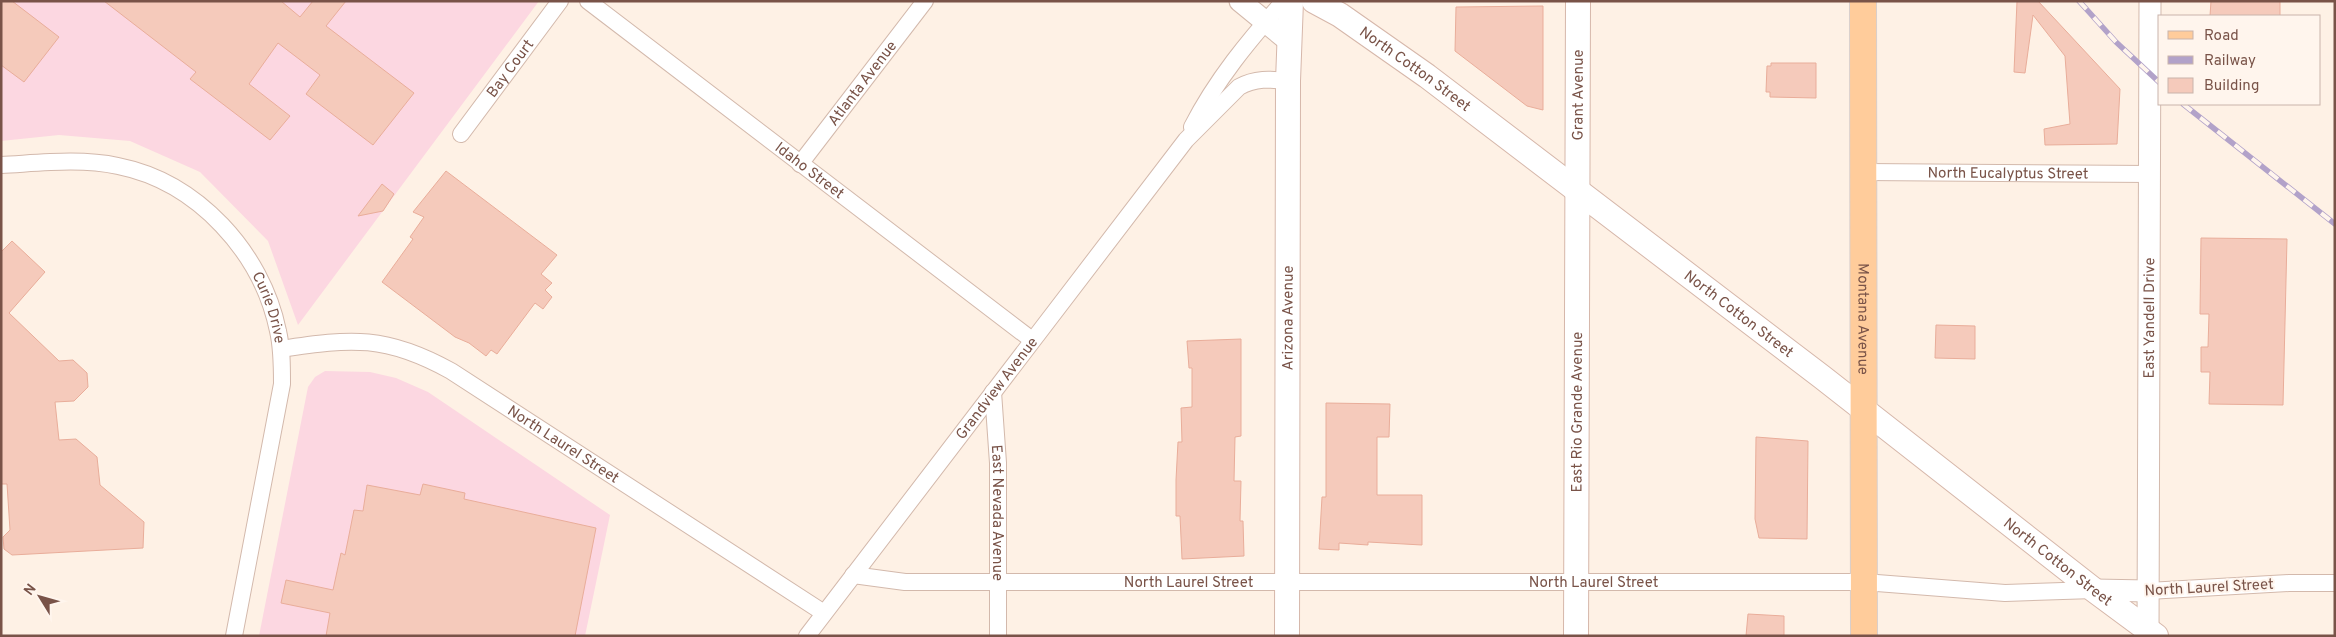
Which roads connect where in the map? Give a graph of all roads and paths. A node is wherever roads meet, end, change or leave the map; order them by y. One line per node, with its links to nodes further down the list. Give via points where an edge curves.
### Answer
1 (560, 1): 14 (street, Bay Court)
2 (588, 1): 16 (street, Idaho Street)
3 (925, 1): 16 (street, Atlanta Avenue)
4 (1240, 1): 11 (street)
5 (1284, 1): 11 (street, Grandview Avenue)
6 (1291, 1): 12 (main road, Arizona Avenue)
7 (1314, 1): 20 (main road, North Cotton Street, via 1340,15 1427,76)
8 (1578, 1): 20 (main road, Grant Avenue)
9 (1863, 1): 18 (main road, Montana Avenue)
10 (2150, 1): 19 (street, East Yandell Drive)
11 (1266, 22): 12 (street); 15 (street, Grandview Avenue, via 1207,97)
12 (1290, 42): 13 (main road, Arizona Avenue)
13 (1288, 81): 15 (street, Grandview Avenue, via 1249,81); 29 (main road, Arizona Avenue)
14 (461, 134)
15 (1186, 140): 21 (street, Grandview Avenue)
16 (800, 164): 21 (street, Idaho Street)
17 (1, 165): 22 (street, Curie Drive, via 90,162 120,166 176,189 205,208 248,256 270,301)
18 (1864, 172): 19 (street, North Eucalyptus Street); 24 (main road, Montana Avenue)
19 (2151, 174): 32 (street, East Yandell Drive)
20 (1576, 190): 24 (main road, North Cotton Street); 27 (main road, East Rio Grande Avenue)
21 (1032, 340): 23 (street, Grandview Avenue)
22 (281, 349): 33 (street, North Laurel Street, via 325,342 366,341 421,354); 35 (street, Curie Drive, via 282,384)
23 (993, 392): 25 (street, Grandview Avenue); 26 (street, East Nevada Avenue, via 998,463)
24 (1865, 409): 28 (main road, Montana Avenue); 31 (main road, North Cotton Street)
25 (853, 575): 26 (street, North Laurel Street, via 905,582); 33 (street, Grandview Avenue)
26 (998, 582): 29 (street, North Laurel Street); 37 (street, East Nevada Avenue)
27 (1576, 582): 28 (street, North Laurel Street); 29 (street, North Laurel Street); 39 (main road, East Rio Grande Avenue)
28 (1864, 582): 31 (street, North Laurel Street, via 2005,593); 40 (main road, Montana Avenue)
29 (1288, 583): 38 (main road, Arizona Avenue)
30 (2335, 583): 32 (street, North Laurel Street)
31 (2094, 590): 32 (street, North Laurel Street); 34 (main road, North Cotton Street)
32 (2148, 591): 34 (street, East Yandell Drive)
33 (824, 614): 36 (street, Grandview Avenue)
34 (2150, 634)
35 (234, 636)
36 (807, 636)
37 (998, 636)
38 (1288, 636)
39 (1576, 636)
40 (1864, 636)

